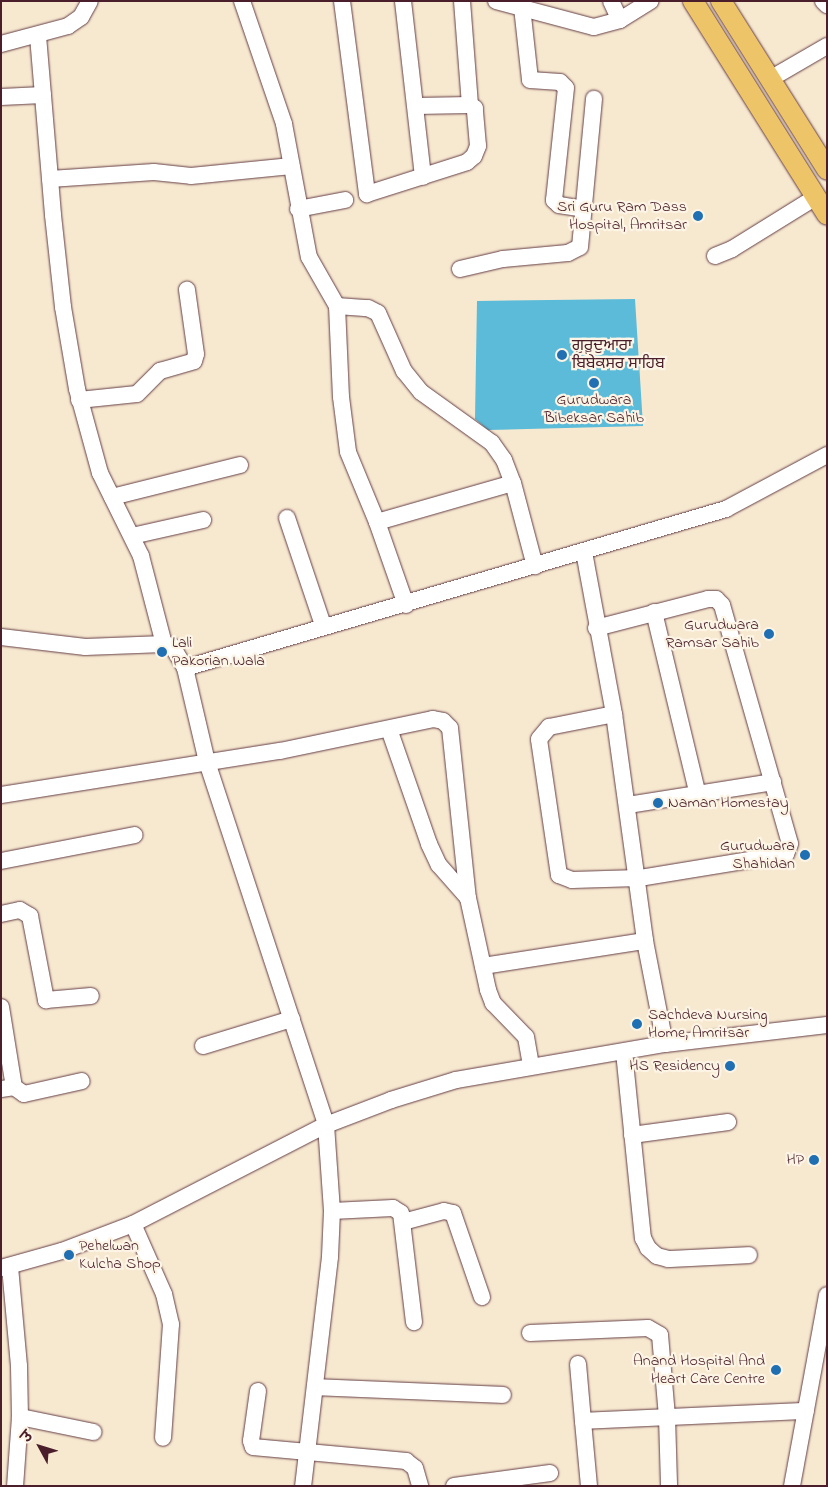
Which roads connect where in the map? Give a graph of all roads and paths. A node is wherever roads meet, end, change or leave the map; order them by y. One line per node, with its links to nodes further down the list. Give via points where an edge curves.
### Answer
1 (90, 1): 15 (street, via 81,17 68,26)
2 (242, 1): 26 (street, via 269,76)
3 (342, 1): 28 (street, via 367,194)
4 (403, 1): 23 (street)
5 (462, 1): 22 (street)
6 (496, 1): 13 (street)
7 (610, 1): 14 (street)
8 (650, 1): 14 (street)
9 (693, 1): 25 (main road)
10 (721, 1): 18 (main road)
11 (823, 1): 12 (street)
12 (827, 5)
13 (522, 7): 14 (street, via 594,27); 33 (street, via 530,80 560,82 566,88 554,200 559,205)
14 (620, 20)
15 (38, 36): 16 (street); 19 (street)
16 (1, 44)
17 (827, 46): 18 (street)
18 (770, 79): 24 (main road)
19 (43, 95): 20 (street); 29 (street)
20 (1, 97)
21 (594, 99): 33 (street)
22 (470, 105): 23 (street); 28 (street, via 477,112 478,146 474,156 467,162)
23 (416, 106): 28 (street)
24 (808, 139): 25 (main road); 27 (main road)
25 (788, 153): 30 (main road)
26 (292, 166): 29 (street, via 191,176 154,172); 32 (street)
27 (827, 169)
28 (423, 177)
29 (50, 178): 39 (street, via 63,307)
30 (816, 197): 34 (main road); 35 (street, via 732,250)
31 (345, 200): 32 (street)
32 (298, 209): 38 (street, via 310,257)
33 (584, 209): 36 (street, via 582,235 576,251 503,259)
34 (827, 215)
35 (714, 256)
36 (460, 269)
37 (187, 290): 39 (street, via 196,354 194,361 160,371 137,394)
38 (337, 306): 42 (street, via 368,308 378,312 404,371 441,409 492,443 504,460); 46 (street, via 340,397 348,452)
39 (79, 400): 43 (street, via 100,473)
40 (827, 455): 48 (street, via 726,509)
41 (240, 465): 43 (street)
42 (513, 483): 46 (street); 49 (street)
43 (112, 497): 47 (street)
44 (287, 518): 52 (street)
45 (203, 520): 47 (street)
46 (377, 522): 50 (street)
47 (132, 536): 55 (street, via 144,566)
48 (584, 552): 49 (street); 53 (street)
49 (535, 566): 50 (street)
50 (406, 605): 52 (street)
51 (654, 612): 53 (street); 60 (street, via 708,599 716,599 722,605); 62 (street)
52 (323, 626): 56 (street)
53 (596, 628): 57 (street)
54 (1, 637): 55 (street, via 85,647)
55 (164, 644): 56 (street, via 172,646)
56 (185, 668): 59 (street)
57 (614, 714): 63 (street); 66 (street, via 550,727 539,739 556,868 565,879 572,880)
58 (389, 729): 59 (street); 67 (street, via 429,844 440,865); 67 (street, via 433,719 450,728)
59 (207, 762): 61 (street); 73 (street)
60 (774, 782): 62 (street); 66 (street, via 790,844 786,854)
61 (1, 795)
62 (698, 795): 63 (street)
63 (628, 805): 66 (street)
64 (135, 835): 65 (street)
65 (1, 860)
66 (638, 878): 69 (street)
67 (468, 898): 70 (street)
68 (1, 914): 71 (street, via 20,910 30,916 46,1000 54,1002)
69 (645, 941): 70 (street); 75 (street)
70 (483, 966): 78 (street, via 493,1003 523,1033)
71 (91, 996)
72 (1, 1007): 80 (street)
73 (292, 1019): 76 (street); 82 (street)
74 (827, 1025): 75 (street)
75 (665, 1044): 77 (street)
76 (203, 1046)
77 (624, 1052): 78 (street); 83 (street)
78 (531, 1065): 82 (street, via 456,1080)
79 (82, 1081): 80 (street, via 24,1094)
80 (7, 1088)
81 (728, 1122): 83 (street)
82 (326, 1125): 84 (street); 86 (street)
83 (632, 1135): 87 (street, via 644,1238 648,1248 657,1256 668,1259)
84 (332, 1210): 85 (street, via 393,1208 401,1213); 94 (street)
85 (403, 1222): 90 (street, via 444,1211 453,1213); 91 (street)
86 (133, 1224): 88 (street); 102 (street, via 164,1294 171,1324)
87 (749, 1255)
88 (6, 1268): 98 (street, via 17,1327)
89 (827, 1295): 97 (street)
90 (482, 1297)
91 (414, 1322)
92 (530, 1333): 99 (street, via 648,1328 654,1331 662,1342)
93 (578, 1364): 100 (street)
94 (315, 1387): 96 (street); 103 (street)
95 (258, 1391): 103 (street, via 251,1441 253,1447)
96 (503, 1395)
97 (806, 1411): 99 (street); 112 (street)
98 (20, 1417): 101 (street); 106 (street)
99 (668, 1417): 100 (street); 111 (street)
100 (583, 1421): 110 (street)
101 (93, 1432)
102 (163, 1438)
103 (306, 1453): 107 (street); 108 (street, via 406,1461 415,1468)
104 (550, 1473): 105 (street)
105 (492, 1484): 109 (street)
106 (15, 1486)
107 (303, 1486)
108 (420, 1486)
109 (454, 1486)
110 (589, 1486)
111 (669, 1486)
112 (792, 1486)

